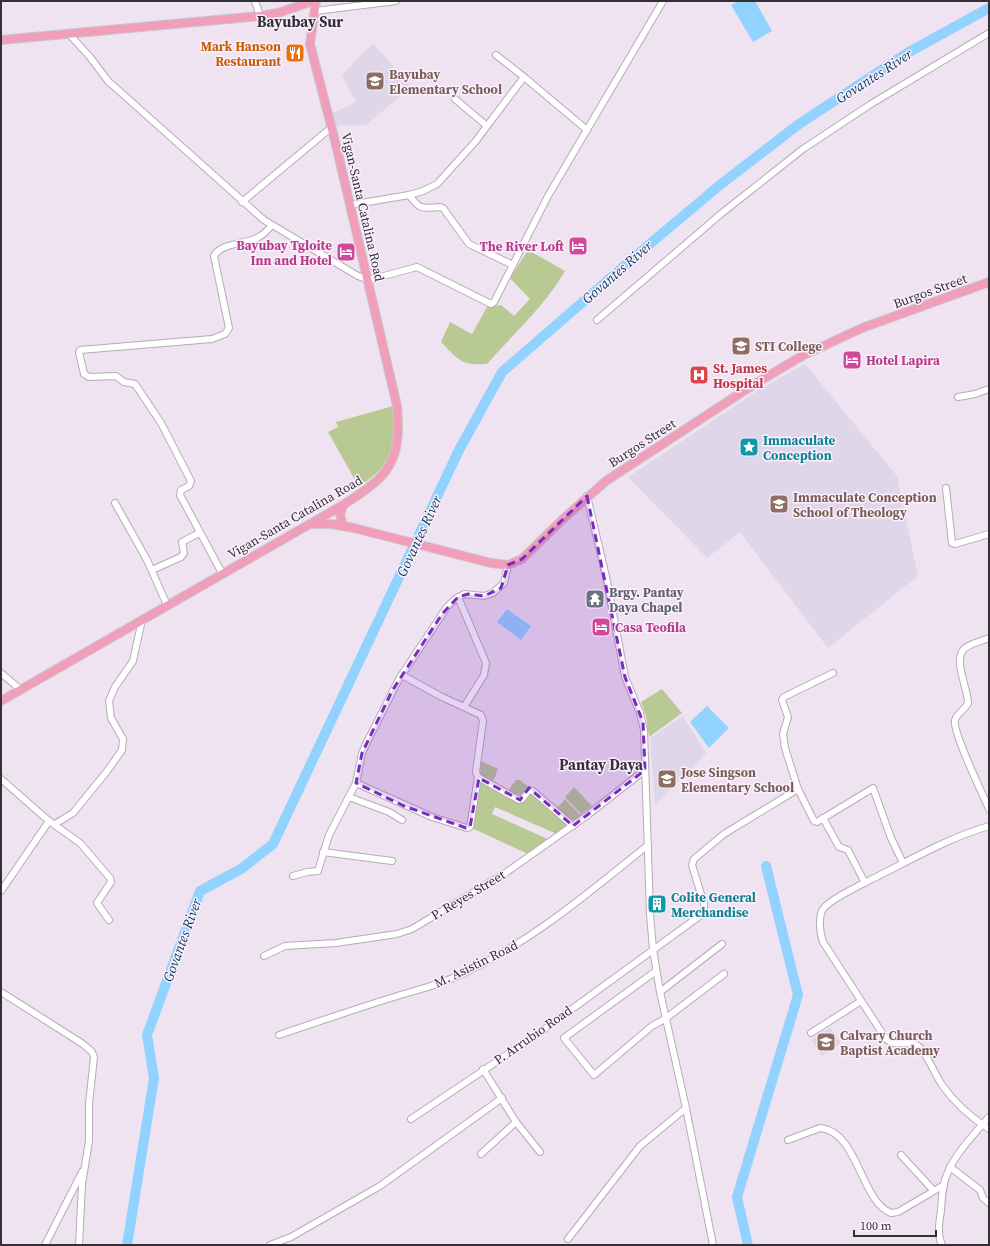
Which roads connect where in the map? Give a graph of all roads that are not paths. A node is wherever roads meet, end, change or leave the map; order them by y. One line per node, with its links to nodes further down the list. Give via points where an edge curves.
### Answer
1 (255, 1): 7 (street)
2 (313, 1): 7 (main road, via 278,13)
3 (316, 1): 6 (main road, Vigan-Santa Catalina Road)
4 (396, 1): 6 (street)
5 (663, 1): 16 (street)
6 (315, 11): 15 (main road, Vigan-Santa Catalina Road, via 310,44)
7 (260, 16): 8 (main road)
8 (68, 33): 10 (main road); 18 (street, via 108,81)
9 (989, 33): 24 (street, via 871,104 803,149 722,213)
10 (1, 40)
11 (496, 55): 12 (street)
12 (524, 77): 14 (street); 16 (street)
13 (455, 99): 14 (street)
14 (487, 126): 17 (street, via 437,184)
15 (332, 127): 18 (street); 19 (main road, Vigan-Santa Catalina Road)
16 (587, 130): 21 (street, via 548,196)
17 (409, 195): 19 (street); 21 (street, via 422,209 443,208 468,244)
18 (242, 202): 20 (street)
19 (350, 205): 22 (main road, Vigan-Santa Catalina Road)
20 (272, 226): 22 (street); 33 (street, via 256,239 225,247 215,254 213,259 229,328 225,334 212,339 79,352 84,374 89,377 116,376 124,382 135,384 161,423 191,481 189,486 181,490 180,495)
21 (513, 265): 22 (street, via 491,304 417,267)
22 (368, 280): 30 (main road, Vigan-Santa Catalina Road, via 397,406 399,431 392,462 385,473 368,489)
23 (989, 282): 28 (main road, Burgos Street, via 862,328 802,356 624,468)
24 (597, 320)
25 (989, 389): 26 (street, via 976,394)
26 (958, 396)
27 (946, 488): 34 (street, via 952,543)
28 (588, 496): 35 (main road, Burgos Street, via 522,559); 48 (street, via 626,676 642,722)
29 (115, 503): 36 (street)
30 (343, 505): 31 (main road, Vigan-Santa Catalina Road); 32 (main road, via 340,516)
31 (311, 524): 32 (main road); 37 (main road, Vigan-Santa Catalina Road)
32 (343, 526): 35 (main road)
33 (198, 533): 36 (street, via 182,542 184,553 181,557); 37 (street)
34 (989, 534)
35 (508, 565): 38 (street, via 504,583 493,593)
36 (152, 570): 39 (street)
37 (222, 573): 39 (main road, Vigan-Santa Catalina Road)
38 (458, 597): 44 (street, via 444,610); 47 (street, via 486,663 484,675)
39 (167, 605): 40 (main road, Vigan-Santa Catalina Road)
40 (142, 620): 45 (main road, Vigan-Santa Catalina Road); 57 (street, via 133,662 115,687 109,701 111,718 123,739 122,750 79,806 67,818)
41 (989, 638): 54 (street, via 969,646 960,655 968,704 954,724)
42 (1, 673): 45 (street)
43 (833, 673): 52 (street, via 782,700 788,717 783,734 785,748)
44 (402, 675): 47 (street); 51 (street, via 367,742)
45 (21, 690): 46 (main road, Vigan-Santa Catalina Road)
46 (1, 701)
47 (464, 707): 49 (street, via 482,718 476,772)
48 (645, 770): 58 (street, P. Reyes Street); 60 (street)
49 (478, 777): 51 (street, via 470,827 467,828 432,817); 58 (street, via 519,800 529,790 533,791)
50 (1, 779): 57 (street)
51 (356, 783): 53 (street)
52 (798, 789): 55 (street, via 814,821); 69 (street, P. Arrubio Road, via 724,834 694,859 692,865 704,904 703,912)
53 (349, 797): 56 (street); 61 (street)
54 (989, 810)
55 (823, 818): 63 (street, via 873,788 891,838); 65 (street, via 839,847 848,850)
56 (402, 820)
57 (52, 822): 66 (street); 67 (street, via 80,843 111,879 97,903)
58 (573, 826): 70 (street, P. Reyes Street, via 504,874 408,931 336,943 291,945 278,948)
59 (989, 826): 63 (street, via 960,835)
60 (648, 845): 69 (street); 78 (street, M. Asistin Road, via 545,925 494,958 432,986)
61 (323, 852): 62 (street); 64 (street, via 317,873 307,872)
62 (392, 861)
63 (904, 863): 65 (street)
64 (294, 876)
65 (865, 883): 75 (street, via 837,899 821,913 823,942)
66 (1, 891)
67 (109, 920)
68 (722, 944): 74 (street)
69 (653, 949): 71 (street); 79 (street, P. Arrubio Road, via 534,1036)
70 (264, 956)
71 (656, 971): 74 (street); 76 (street, via 564,1038 594,1075 652,1026)
72 (724, 974): 76 (street)
73 (1, 992): 92 (street, via 92,1052 94,1062)
74 (660, 992): 76 (street)
75 (861, 1001): 77 (street); 85 (street, via 888,1041 912,1043 918,1047 948,1092)
76 (666, 1019): 81 (street)
77 (811, 1033)
78 (279, 1035)
79 (483, 1069): 80 (street); 83 (street, P. Arrubio Road)
80 (502, 1098): 84 (street); 99 (street, via 380,1186 291,1237)
81 (686, 1108): 96 (street, via 640,1146); 100 (street)
82 (989, 1117): 85 (street)
83 (411, 1118)
84 (516, 1122): 88 (street); 89 (street)
85 (983, 1125): 86 (street); 91 (street)
86 (989, 1129)
87 (788, 1140): 94 (street, via 820,1128 826,1128 836,1134 848,1149 879,1203 891,1214)
88 (540, 1152)
89 (481, 1154)
90 (901, 1155): 94 (street)
91 (950, 1166): 93 (street); 95 (street, via 980,1190 983,1198)
92 (85, 1167): 97 (street); 98 (street)
93 (944, 1185): 94 (street); 101 (street, via 939,1235)
94 (933, 1190)
95 (989, 1203)
96 (568, 1239)
97 (45, 1245)
98 (79, 1245)
99 (270, 1245)
100 (713, 1245)
101 (942, 1245)

